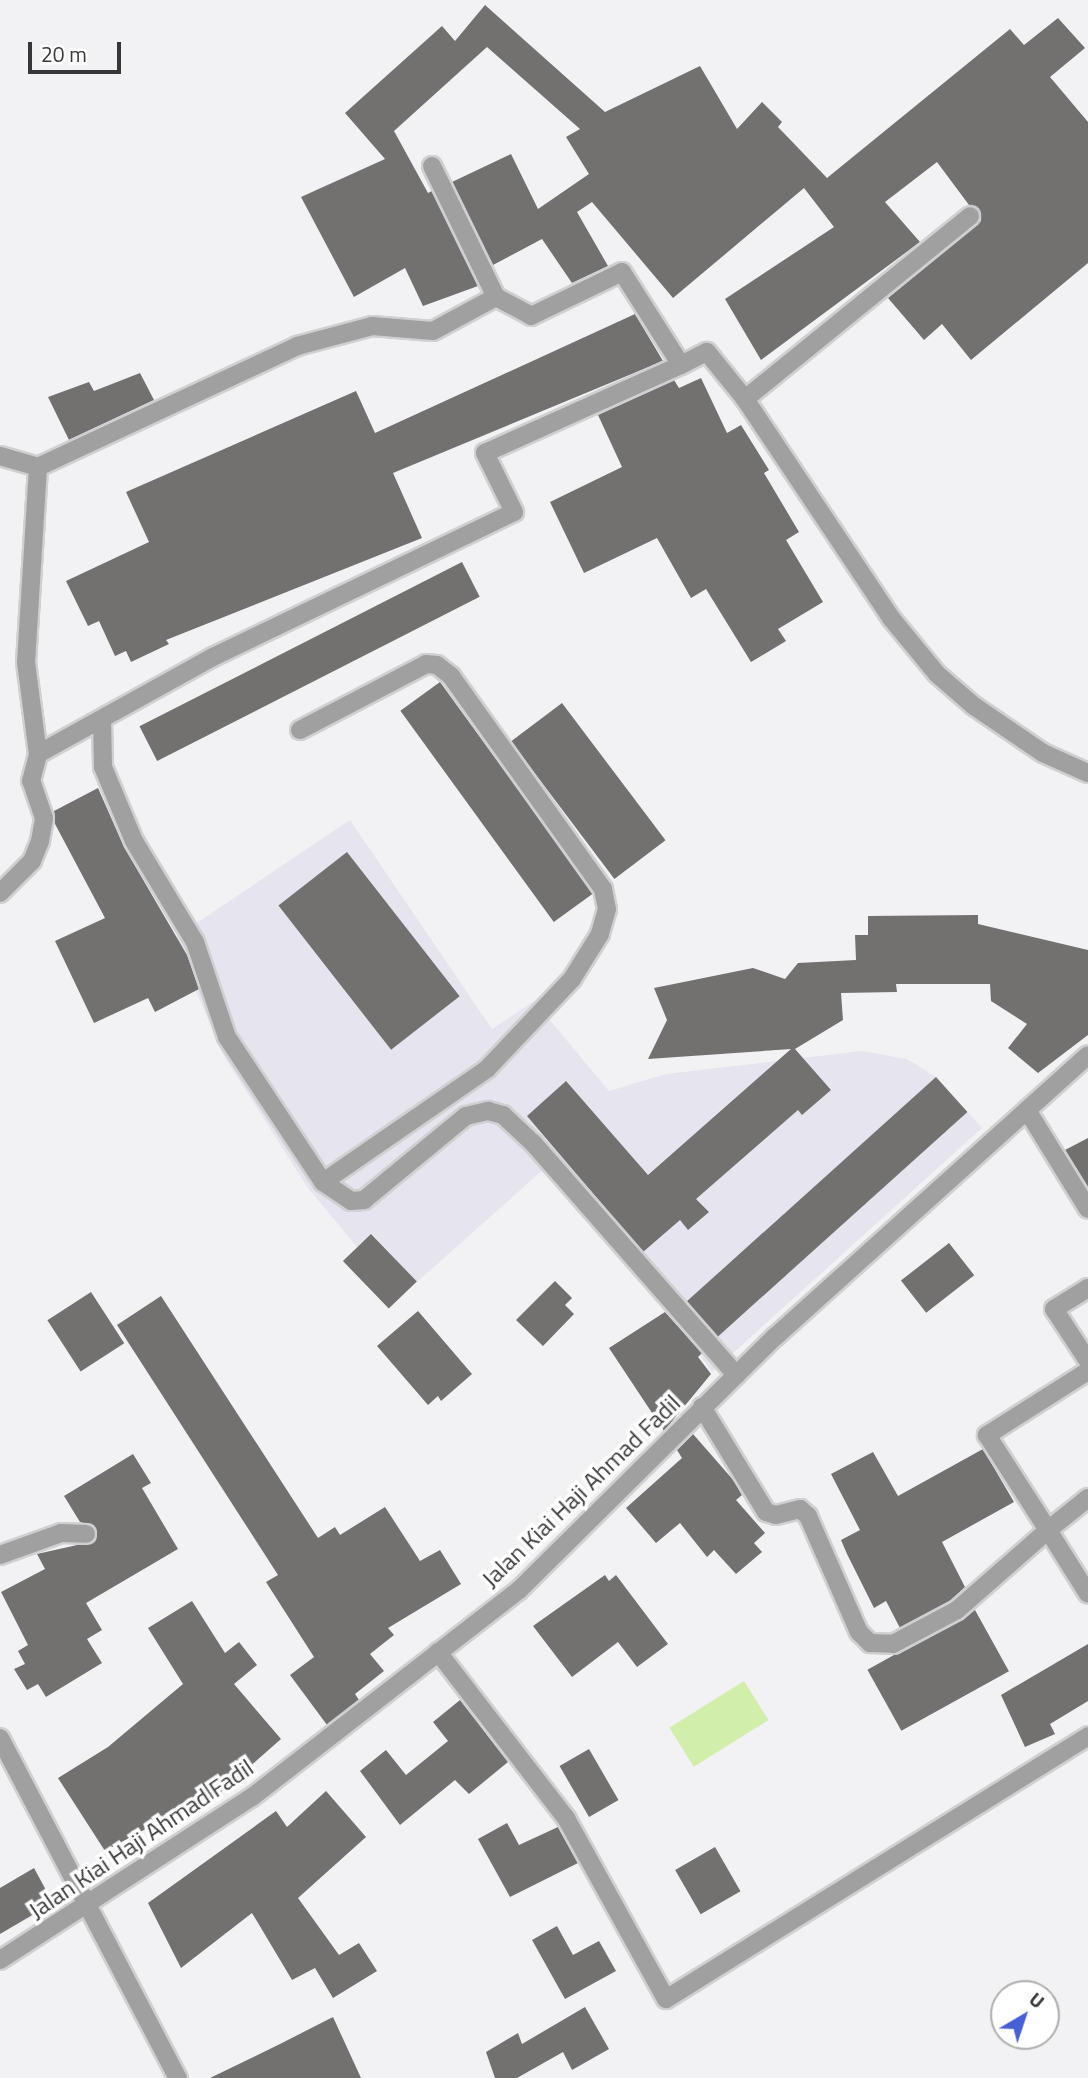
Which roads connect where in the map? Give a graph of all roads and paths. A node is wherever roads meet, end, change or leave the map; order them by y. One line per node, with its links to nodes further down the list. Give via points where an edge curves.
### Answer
1 (432, 166): 3 (street)
2 (970, 216): 5 (street)
3 (496, 297): 4 (street, via 531,316 622,272); 7 (street, via 433,331 372,326 297,346)
4 (681, 365): 5 (street, via 707,352); 8 (street, via 485,453 514,512 212,657)
5 (745, 399): 11 (street, via 891,618 937,674 1043,754)
6 (0, 456): 7 (street)
7 (38, 467): 10 (street, via 26,662)
8 (102, 719): 10 (street); 15 (street, via 103,767 134,841 195,942 227,1037)
9 (300, 730): 15 (street, via 426,664 437,665 451,676 603,889 607,909 600,934 572,979 487,1069)
10 (38, 754): 12 (street, via 31,781 44,818 40,841 32,861)
11 (1088, 774)
12 (6, 885)
13 (1088, 1055): 14 (street, Jalan Kiai Haji Ahmad Fadil)
14 (1027, 1110): 16 (street); 20 (street, Jalan Kiai Haji Ahmad Fadil)
15 (323, 1182): 20 (street, via 351,1201 364,1200 466,1116 488,1111 503,1115 534,1144)
16 (1088, 1209)
17 (1088, 1287): 18 (street, via 1054,1309)
18 (1088, 1361)
19 (1088, 1371): 23 (street, via 987,1435)
20 (736, 1375): 21 (street, Jalan Kiai Haji Ahmad Fadil)
21 (702, 1407): 23 (street, via 766,1512 776,1515 800,1509 808,1516 859,1632 870,1643 893,1644 957,1610); 27 (street, Jalan Kiai Haji Ahmad Fadil, via 519,1590)
22 (1088, 1498): 23 (street)
23 (1048, 1530): 26 (street)
24 (86, 1534): 25 (street, via 61,1533)
25 (0, 1555)
26 (1088, 1594)
27 (438, 1652): 28 (street, via 566,1818 666,1999); 30 (street, Jalan Kiai Haji Ahmad Fadil, via 252,1797)
28 (1088, 1736)
29 (0, 1738): 30 (street)
30 (86, 1904): 31 (street, Jalan Kiai Haji Ahmad Fadil); 32 (street)
31 (0, 1960)
32 (178, 2078)

